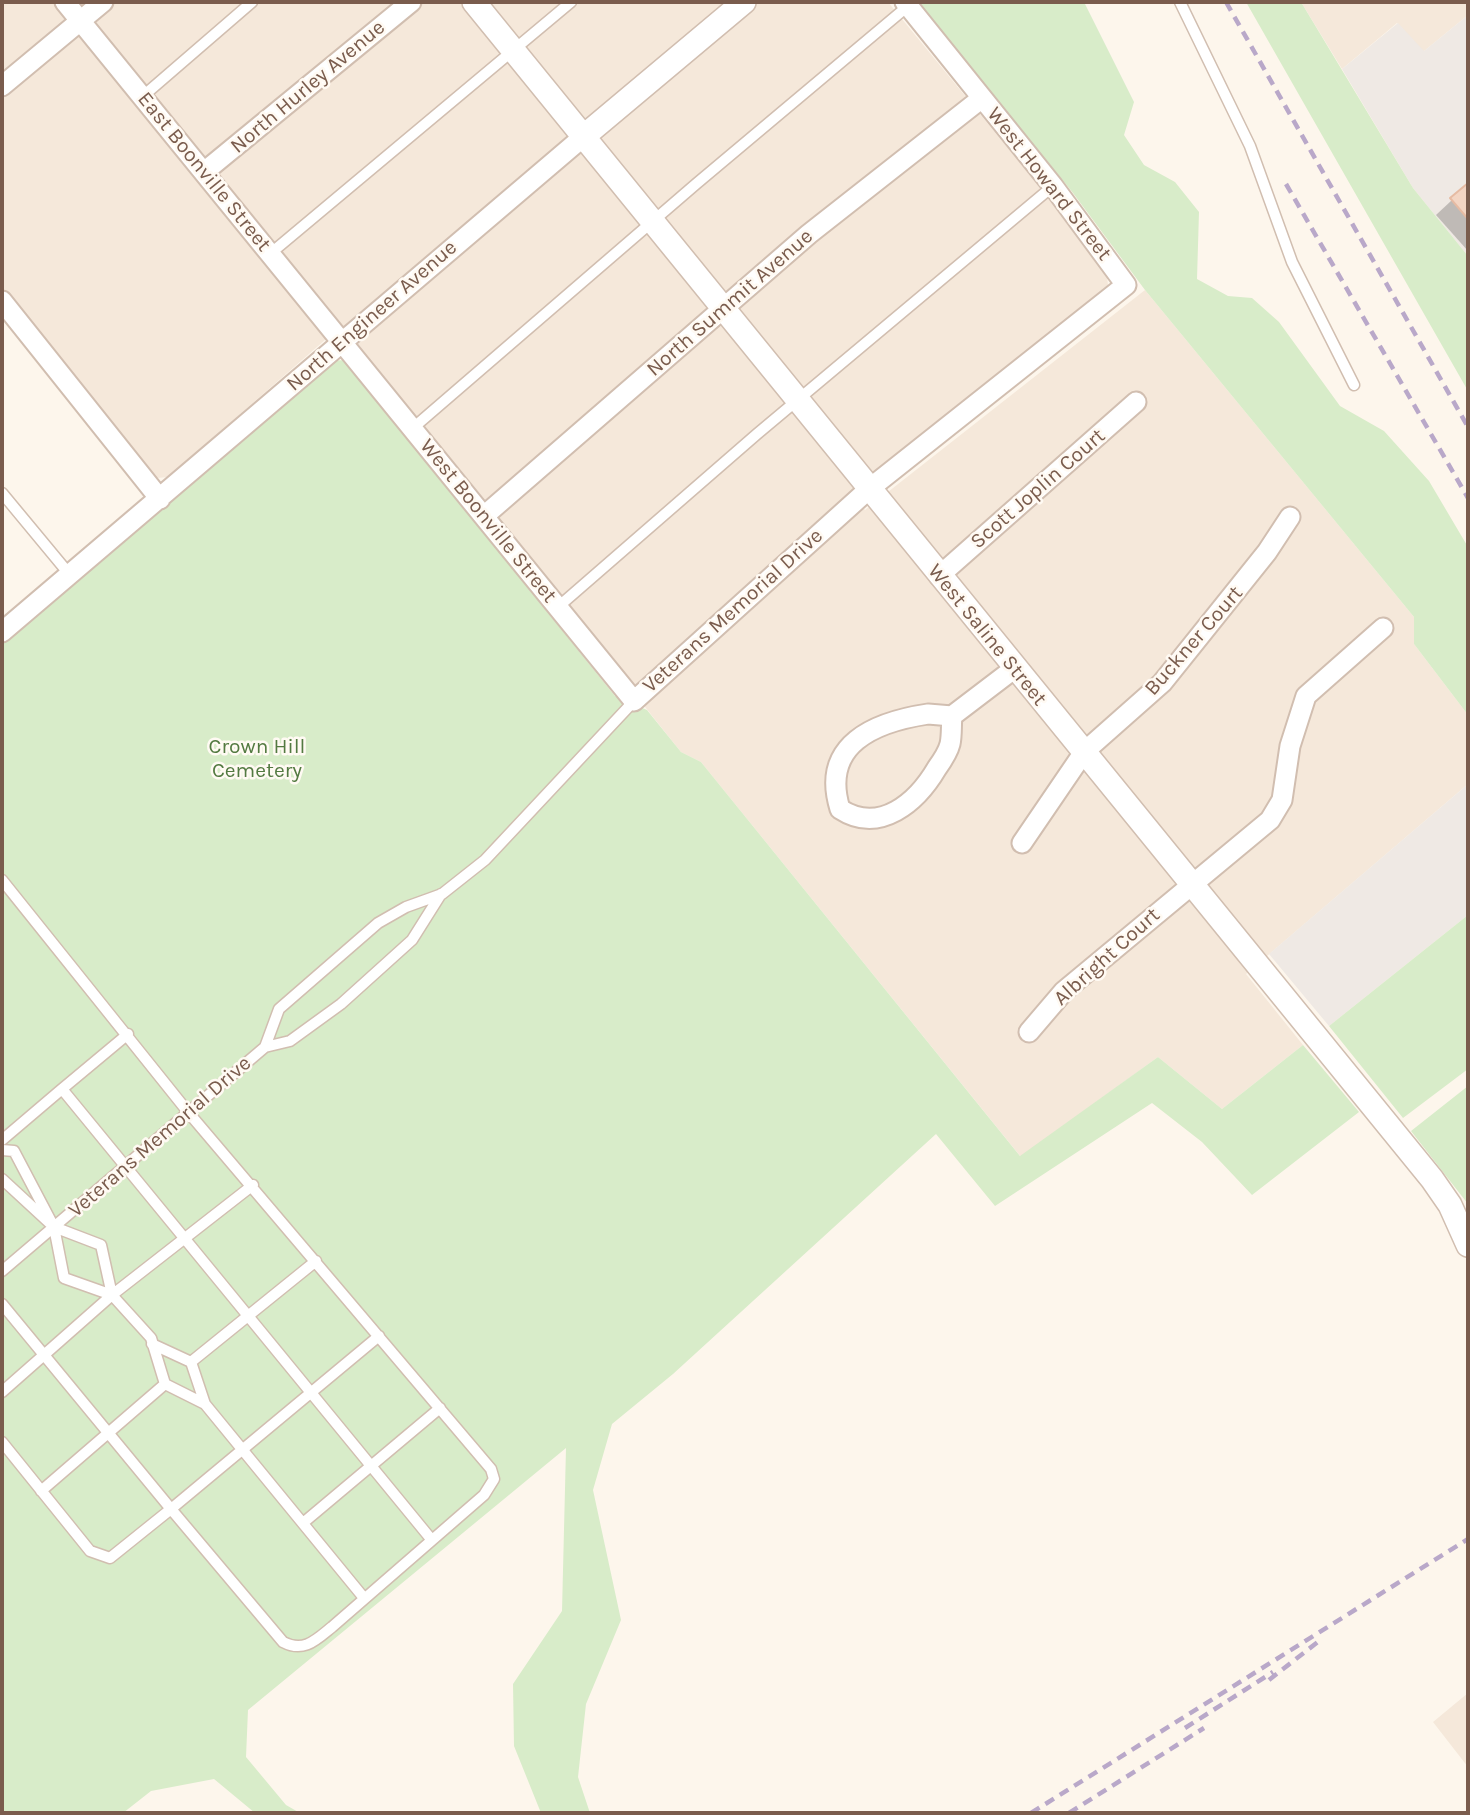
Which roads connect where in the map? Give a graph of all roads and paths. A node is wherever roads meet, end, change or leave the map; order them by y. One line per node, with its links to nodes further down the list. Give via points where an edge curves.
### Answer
1 (65, 2): 10 (street, East Boonville Street)
2 (103, 2): 10 (street)
3 (252, 2): 13 (lane)
4 (411, 2): 16 (street, North Hurley Avenue)
5 (474, 2): 11 (street, West Saline Street)
6 (571, 2): 11 (lane)
7 (744, 2): 15 (street, North Engineer Avenue)
8 (1180, 2): 24 (lane, via 1250,146 1292,262)
9 (906, 4): 14 (street, West Howard Street); 18 (lane)
10 (80, 20): 12 (street); 13 (street, East Boonville Street)
11 (513, 51): 15 (street, West Saline Street); 19 (lane)
12 (2, 86)
13 (142, 97): 16 (street, East Boonville Street)
14 (982, 97): 17 (street, West Howard Street); 21 (street, North Summit Avenue, via 809,234)
15 (583, 137): 18 (street, West Saline Street); 22 (street, North Engineer Avenue)
16 (204, 172): 19 (street, East Boonville Street)
17 (1053, 186): 23 (street, West Howard Street, via 1126,285); 25 (lane)
18 (652, 222): 21 (street, West Saline Street); 27 (lane)
19 (271, 253): 22 (street, East Boonville Street)
20 (2, 301): 30 (street)
21 (723, 310): 25 (street, West Saline Street); 31 (street, North Summit Avenue)
22 (343, 341): 27 (street, West Boonville Street); 30 (street, North Engineer Avenue)
23 (1043, 350): 28 (street, Veterans Memorial Drive)
24 (1354, 385)
25 (796, 401): 28 (street, West Saline Street); 35 (lane)
26 (1136, 402): 34 (street, Scott Joplin Court)
27 (413, 428): 31 (street, West Boonville Street)
28 (869, 489): 34 (street, West Saline Street); 39 (street, Veterans Memorial Drive)
29 (2, 493): 33 (lane)
30 (160, 499): 33 (street, North Engineer Avenue)
31 (484, 516): 35 (street, West Boonville Street)
32 (1290, 517): 41 (street, Buckner Court, via 1268,552 1162,683)
33 (70, 575): 37 (street, North Engineer Avenue)
34 (939, 576): 38 (street, West Saline Street)
35 (558, 607): 39 (street, West Boonville Street)
36 (1383, 628): 44 (street, Albright Court, via 1306,696 1290,746 1282,800 1270,820)
37 (2, 632)
38 (1015, 668): 40 (street); 41 (street, West Saline Street)
39 (634, 701): 45 (lane, Veterans Memorial Drive, via 485,860)
40 (952, 716): 40 (street, via 897,719 858,739 845,751 834,776 840,809 852,817 875,818 898,812 914,801 950,746)
41 (1083, 752): 42 (street, Buckner Court); 44 (street, West Saline Street)
42 (1022, 843)
43 (2, 880): 47 (lane)
44 (1190, 886): 46 (street, Albright Court, via 1064,991); 58 (street, West Saline Street, via 1450,1205)
45 (442, 894): 48 (lane, Veterans Memorial Drive, via 412,940 341,1004 290,1041); 48 (lane, Veterans Memorial Drive, via 378,923 279,1009)
46 (1029, 1032)
47 (128, 1034): 49 (lane); 50 (lane)
48 (265, 1047): 50 (lane, Veterans Memorial Drive)
49 (62, 1089): 51 (lane); 53 (lane)
50 (188, 1112): 53 (lane, Veterans Memorial Drive); 55 (lane)
51 (2, 1140)
52 (2, 1150): 56 (lane, via 15,1151)
53 (125, 1167): 56 (lane, Veterans Memorial Drive); 57 (lane)
54 (2, 1179): 56 (lane)
55 (253, 1185): 57 (lane); 59 (lane)
56 (54, 1227): 60 (lane, Veterans Memorial Drive); 61 (lane, via 101,1245); 61 (lane, via 64,1279)
57 (184, 1238): 61 (lane); 63 (lane)
58 (1468, 1245)
59 (316, 1261): 63 (lane); 64 (lane)
60 (2, 1271)
61 (112, 1294): 65 (lane); 66 (lane)
62 (2, 1304): 66 (lane)
63 (248, 1316): 67 (lane); 70 (lane)
64 (379, 1336): 70 (lane); 72 (lane)
65 (152, 1344): 67 (lane); 68 (lane)
66 (44, 1355): 69 (lane); 73 (lane)
67 (191, 1362): 71 (lane)
68 (165, 1384): 71 (lane); 73 (lane)
69 (2, 1392)
70 (311, 1392): 75 (lane); 76 (lane)
71 (205, 1404): 75 (lane)
72 (440, 1408): 76 (lane); 80 (lane, via 495,1479 484,1496)
73 (108, 1433): 77 (lane); 78 (lane)
74 (2, 1442): 77 (lane)
75 (243, 1450): 78 (lane); 79 (lane)
76 (371, 1466): 79 (lane); 80 (lane)
77 (41, 1491): 78 (lane, via 90,1551 110,1558)
78 (171, 1510): 81 (lane, via 283,1642 293,1648 307,1646)
79 (303, 1523): 81 (lane)
80 (431, 1539): 81 (lane)
81 (364, 1598)

